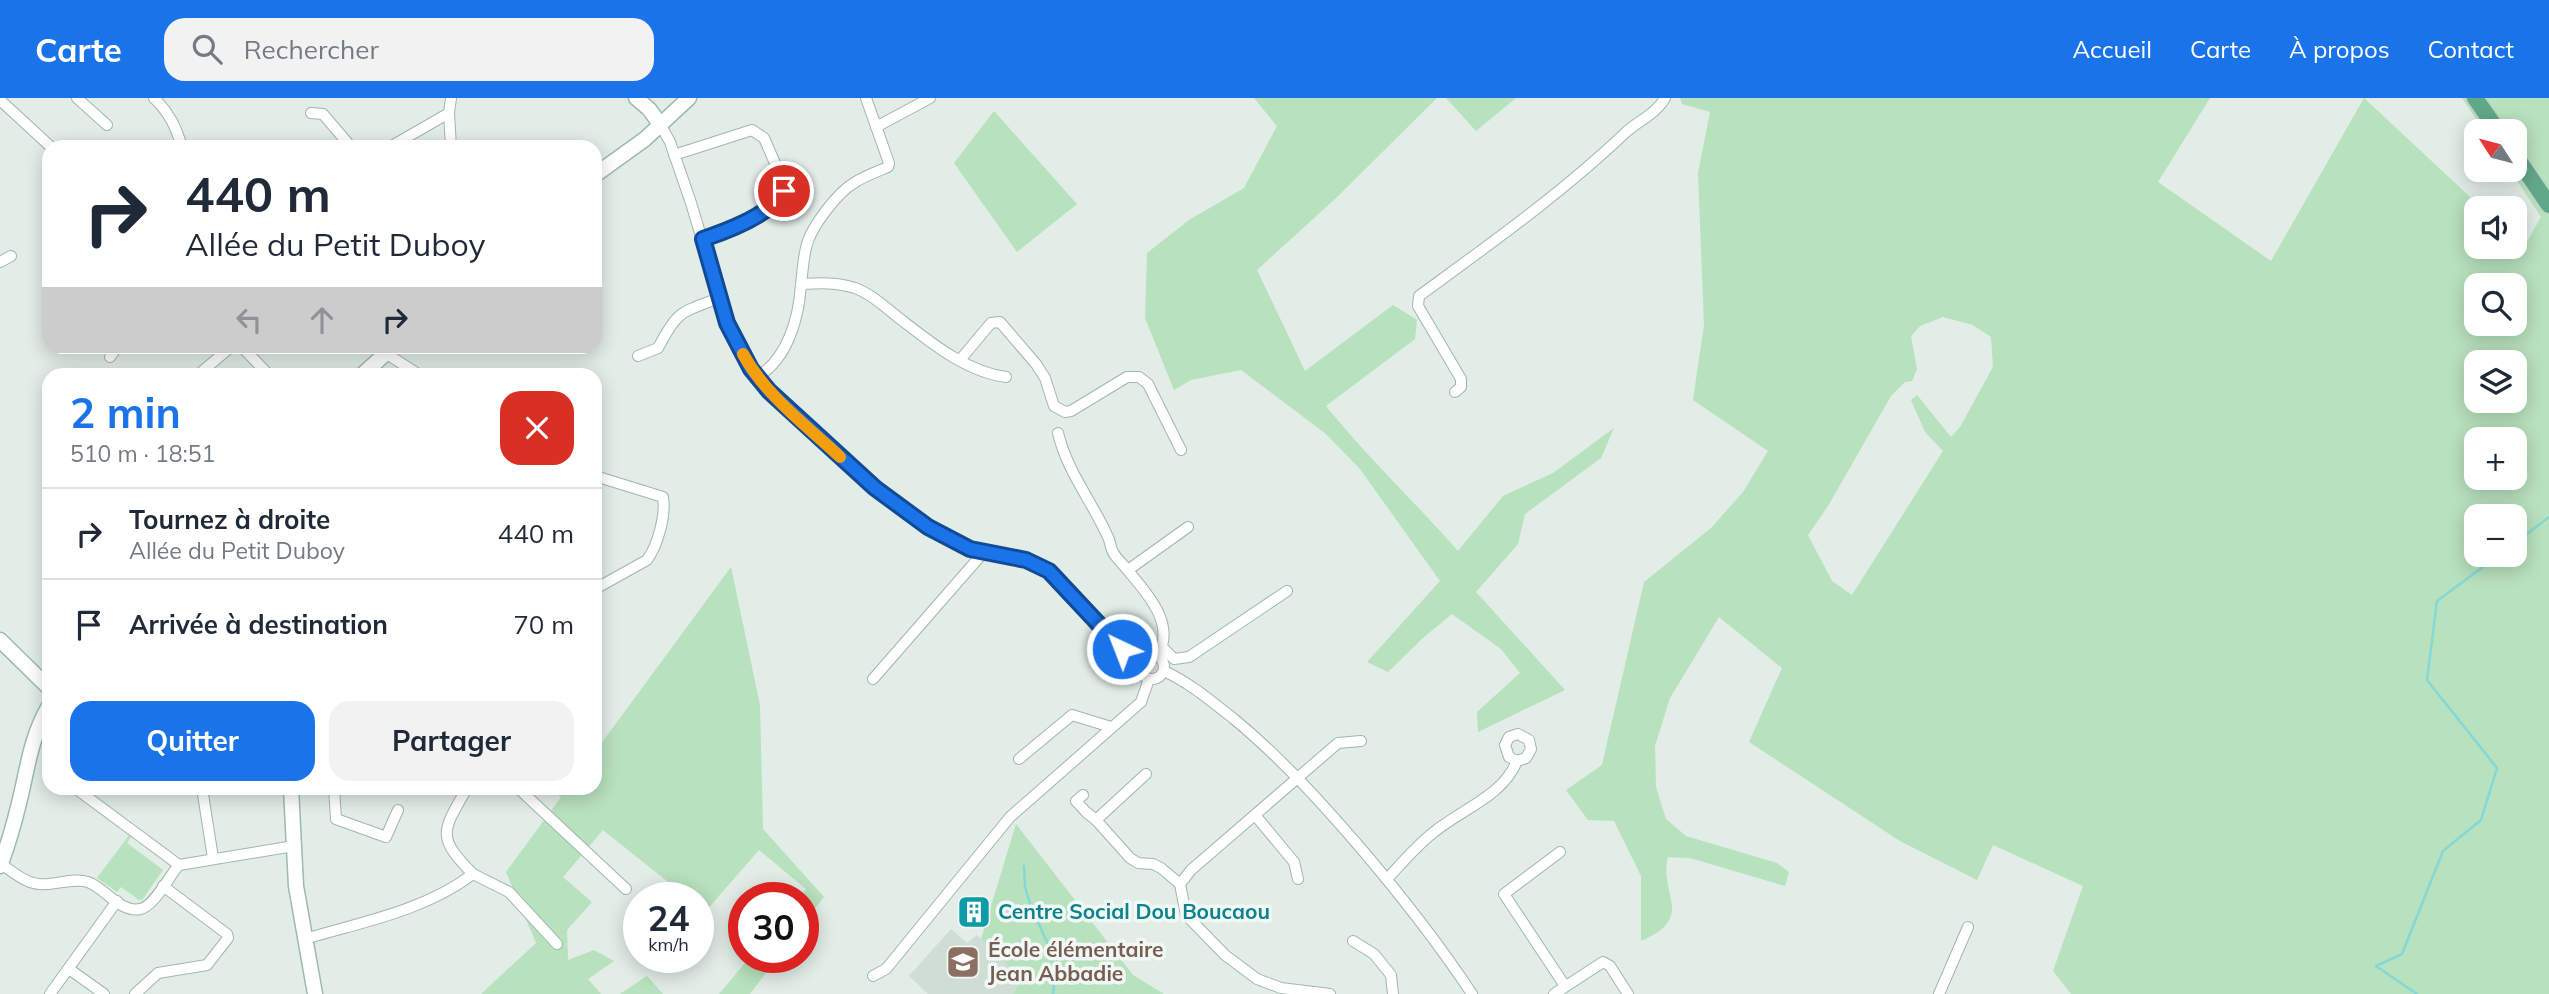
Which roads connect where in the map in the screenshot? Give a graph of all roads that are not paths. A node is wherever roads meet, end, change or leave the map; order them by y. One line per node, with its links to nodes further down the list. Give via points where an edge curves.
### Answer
1 (77, 98): 15 (street)
2 (154, 98): 18 (street, via 165,109)
3 (451, 98): 12 (street)
4 (636, 98): 14 (street)
5 (689, 98): 14 (street)
6 (866, 98): 16 (street)
7 (930, 98): 16 (street)
8 (1665, 98): 45 (street, via 1578,177 1419,296 1418,306 1461,379)
9 (2475, 98): 13 (main road)
10 (0, 100): 17 (street)
11 (311, 113): 19 (street, via 323,114)
12 (449, 113): 20 (street); 21 (street)
13 (2490, 119)
14 (660, 124): 22 (street); 23 (street)
15 (107, 125)
16 (876, 127): 29 (street, via 888,167 852,184 818,223 805,250)
17 (43, 140)
18 (180, 140)
19 (345, 140)
20 (402, 140)
21 (451, 140)
22 (674, 155): 26 (street); 26 (street, via 752,130 764,138 783,184 780,199 737,227)
23 (602, 170)
24 (2527, 173): 25 (main road)
25 (2549, 205)
26 (703, 239): 30 (street)
27 (11, 256): 28 (street)
28 (0, 262)
29 (801, 284): 38 (street, via 831,283 858,289); 43 (street, via 798,309 783,350)
30 (719, 298): 36 (street, via 682,312 659,348); 43 (street, via 727,323)
31 (112, 354): 37 (street)
32 (223, 354): 39 (street)
33 (249, 354): 40 (street)
34 (386, 354): 41 (street)
35 (395, 354): 42 (street)
36 (638, 356)
37 (110, 357)
38 (960, 360): 44 (street, via 986,375); 47 (street, via 991,323 1000,322 1036,364 1059,409 1071,411 1127,377 1139,377 1148,384)
39 (207, 368)
40 (262, 368)
41 (370, 368)
42 (411, 368)
43 (757, 377): 50 (street, via 889,500 957,544)
44 (1006, 377)
45 (1455, 392)
46 (1058, 433): 51 (street, via 1078,486 1112,552)
47 (1181, 450)
48 (602, 478): 52 (street, via 663,497 664,505 647,559)
49 (1188, 527): 51 (street)
50 (983, 553): 56 (street, via 1026,560 1049,571 1122,649); 58 (street)
51 (1128, 570): 55 (street, via 1163,625)
52 (602, 585)
53 (1287, 591): 55 (street, via 1189,657 1174,659)
54 (0, 640): 60 (street)
55 (1160, 652): 56 (street); 57 (street)
56 (1142, 660): 59 (street, via 1140,671)
57 (1164, 671): 59 (street); 67 (street, via 1216,705)
58 (873, 679)
59 (1149, 679): 62 (street, via 1141,702)
60 (42, 681)
61 (42, 719): 81 (street)
62 (1111, 727): 64 (street, via 1072,715); 95 (street, via 1010,817 886,969)
63 (1361, 741): 67 (street, via 1338,743)
64 (1019, 759)
65 (1517, 761): 85 (street, via 1505,784 1436,830)
66 (1146, 774): 77 (street)
67 (1299, 778): 76 (street); 85 (street)
68 (84, 795): 82 (street)
69 (203, 795): 80 (street)
70 (291, 795): 78 (street)
71 (334, 795): 75 (street, via 336,819 386,837)
72 (463, 795): 83 (street, via 448,823 446,841)
73 (525, 795): 88 (street)
74 (1083, 795): 77 (street, via 1076,801)
75 (398, 810)
76 (1255, 815): 84 (street, via 1294,862); 86 (street)
77 (1097, 820): 86 (street, via 1130,858 1161,868)
78 (294, 846): 80 (street); 91 (street)
79 (1560, 852): 96 (street, via 1504,894)
80 (213, 858): 82 (street)
81 (1, 865): 89 (street, via 39,884 88,882)
82 (179, 865): 87 (street)
83 (473, 874): 91 (street, via 413,908); 93 (street, via 509,892)
84 (1298, 879)
85 (1387, 879): 103 (street)
86 (1180, 884): 101 (street, via 1186,915 1225,955 1257,979 1281,988)
87 (163, 886): 89 (street, via 138,910); 99 (street, via 228,938 207,965 158,973)
88 (623, 886)
89 (117, 901): 94 (street)
90 (1968, 927): 106 (street)
91 (305, 939): 100 (street)
92 (1353, 941): 102 (street, via 1374,954 1391,975)
93 (557, 944)
94 (69, 969): 97 (street); 98 (street)
95 (873, 976)
96 (1565, 986): 104 (street); 105 (street, via 1603,962)
97 (50, 994)
98 (104, 994)
99 (135, 994)
100 (315, 994)
101 (1330, 994)
102 (1393, 994)
103 (1472, 994)
104 (1554, 994)
105 (1628, 994)
106 (1939, 994)

